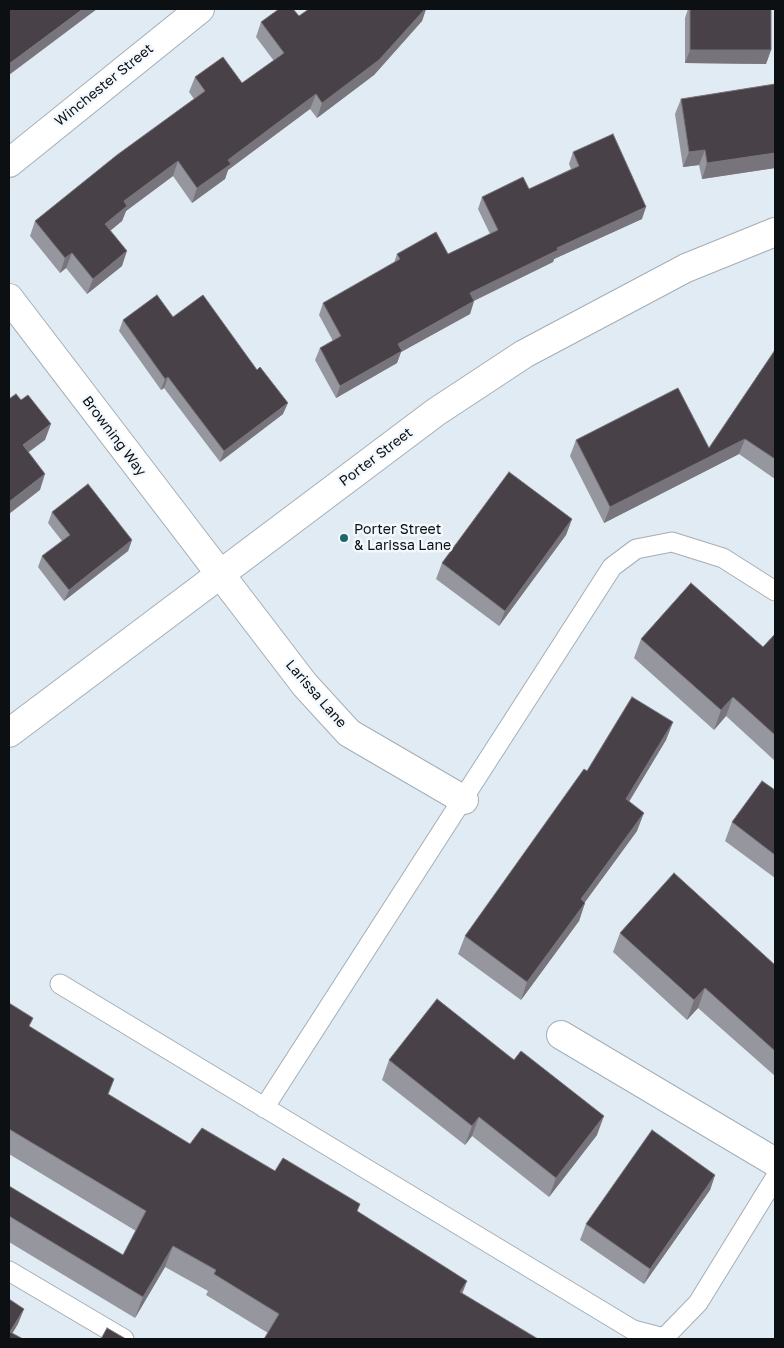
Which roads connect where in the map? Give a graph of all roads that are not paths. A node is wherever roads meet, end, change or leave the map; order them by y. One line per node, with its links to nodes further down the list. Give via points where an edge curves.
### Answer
1 (200, 9): 2 (street, Winchester Street)
2 (9, 163)
3 (775, 232): 5 (street, Porter Street, via 686,268 524,354 436,412)
4 (9, 298): 5 (street, Browning Way)
5 (220, 574): 7 (street, Porter Street); 8 (street, Larissa Lane, via 305,685 349,733)
6 (775, 591): 8 (lane, via 723,558 672,542 636,549 612,567)
7 (9, 733)
8 (464, 800): 11 (lane)
9 (60, 984): 11 (lane)
10 (561, 1035): 12 (street)
11 (264, 1108): 13 (lane, via 633,1330 664,1338 698,1303)
12 (775, 1162)
13 (775, 1178)
14 (9, 1271): 15 (lane)
15 (124, 1339)

